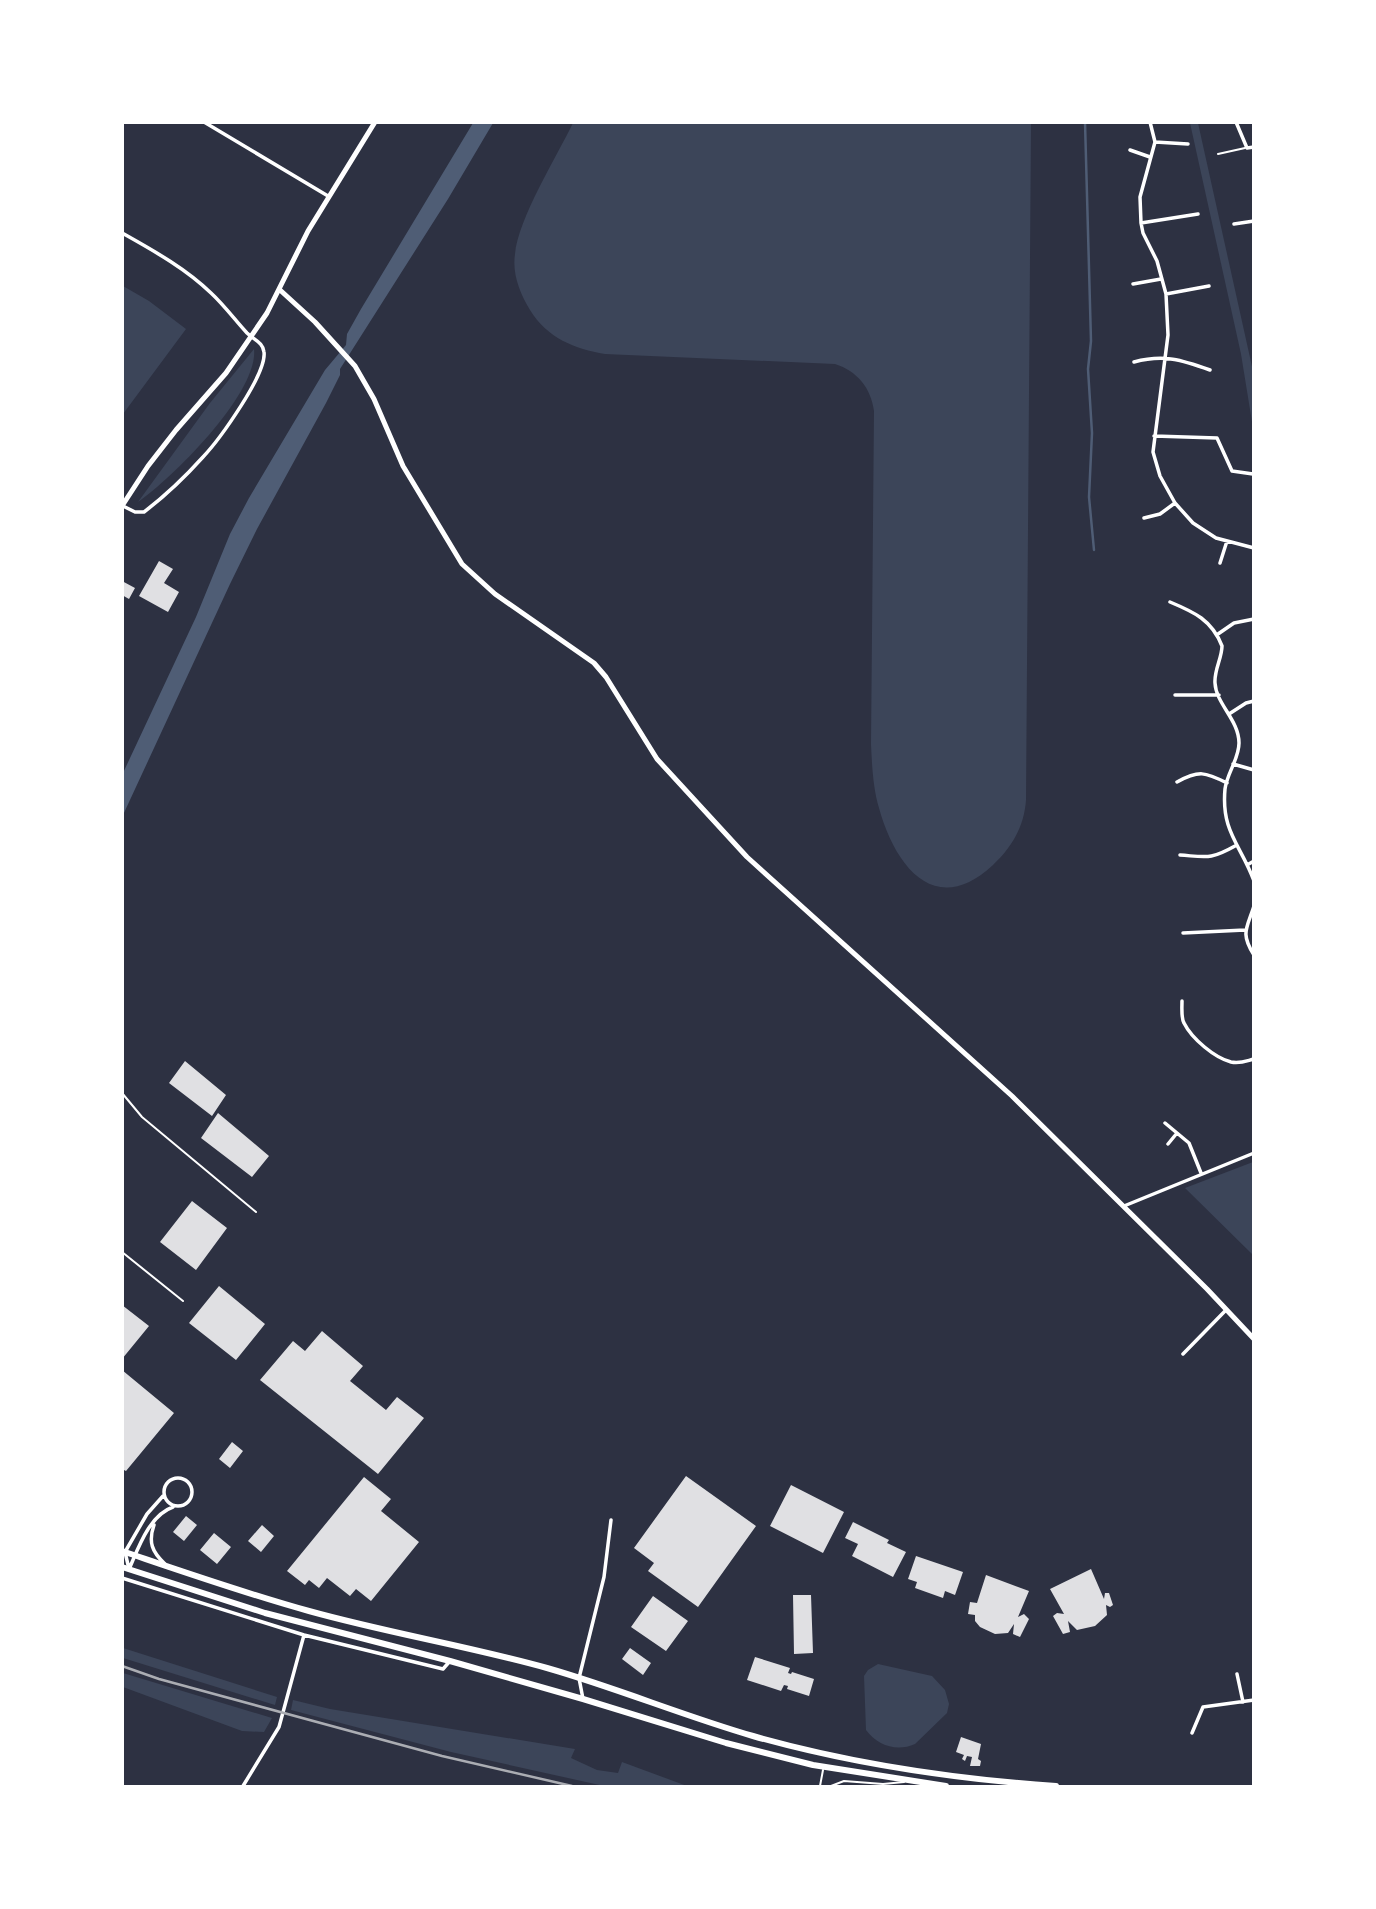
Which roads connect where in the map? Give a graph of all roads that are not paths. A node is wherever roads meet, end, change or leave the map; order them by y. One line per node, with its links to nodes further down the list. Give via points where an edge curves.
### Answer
1 (204, 122): 12 (street)
2 (375, 122): 12 (street)
3 (1150, 122): 5 (street)
4 (1236, 122): 8 (street)
5 (1155, 142): 6 (street); 11 (street)
6 (1188, 144)
7 (1254, 147): 8 (street)
8 (1247, 148): 10 (lane)
9 (1130, 150): 11 (street)
10 (1218, 154)
11 (1150, 157): 15 (street, via 1140,197)
12 (328, 196): 21 (street)
13 (1198, 214): 15 (street)
14 (1254, 221): 16 (street)
15 (1141, 223): 18 (street)
16 (1234, 223)
17 (122, 233): 23 (street, via 183,270)
18 (1161, 279): 19 (street); 22 (street)
19 (1133, 284)
20 (1209, 286): 22 (street)
21 (280, 290): 23 (street); 63 (street, via 352,362 403,466 462,564 495,594 594,663 657,759 747,857 982,1068)
22 (1166, 294): 24 (street)
23 (250, 336): 30 (street, via 226,373 148,466); 30 (street, via 261,343 264,361 255,383 204,457 144,512)
24 (1166, 358): 25 (street); 26 (street); 27 (street)
25 (1134, 362)
26 (1210, 369)
27 (1154, 436): 28 (street, via 1217,438 1232,471); 29 (street, via 1160,475)
28 (1253, 474)
29 (1175, 503): 31 (street); 32 (street, via 1194,523)
30 (123, 506)
31 (1144, 518)
32 (1227, 541): 33 (street); 34 (street)
33 (1254, 548)
34 (1220, 563)
35 (1170, 602): 37 (street, via 1209,622)
36 (1254, 619): 37 (street, via 1234,623)
37 (1218, 634): 39 (street, via 1222,646 1215,683)
38 (1175, 695): 39 (street)
39 (1219, 695): 41 (street)
40 (1254, 701): 41 (street)
41 (1229, 714): 42 (street, via 1239,741)
42 (1233, 764): 43 (street); 45 (street)
43 (1254, 770)
44 (1177, 782): 45 (street, via 1199,773)
45 (1227, 783): 46 (street, via 1225,811)
46 (1235, 846): 47 (street, via 1204,859); 49 (street)
47 (1180, 855)
48 (1254, 861): 49 (street)
49 (1247, 865): 50 (street)
50 (1254, 881)
51 (1254, 906): 52 (street)
52 (1245, 930): 53 (street); 54 (street, via 1245,942)
53 (1183, 933)
54 (1254, 955)
55 (1182, 1001): 56 (street, via 1182,1022 1196,1039 1230,1062)
56 (1254, 1059)
57 (122, 1093): 64 (lane, via 142,1117)
58 (1165, 1123): 59 (street)
59 (1177, 1133): 60 (street); 62 (street, via 1189,1143)
60 (1168, 1144)
61 (1254, 1153): 62 (street)
62 (1201, 1173): 63 (street)
63 (1124, 1206): 67 (street)
64 (256, 1212)
65 (122, 1252): 66 (lane)
66 (183, 1301)
67 (1226, 1310): 68 (street); 69 (street)
68 (1254, 1339)
69 (1183, 1354)
70 (163, 1493): 71 (street); 71 (street, via 173,1478 189,1484 192,1493 188,1501); 74 (street)
71 (175, 1506): 72 (street)
72 (158, 1517): 75 (street); 76 (street, via 151,1542)
73 (611, 1520): 82 (street, via 604,1577)
74 (124, 1552): 75 (highway); 77 (street)
75 (135, 1556): 76 (highway); 77 (street)
76 (168, 1566): 82 (highway, via 310,1612)
77 (126, 1568): 80 (highway, via 265,1613)
78 (122, 1578): 79 (street)
79 (304, 1635): 80 (street, via 443,1669); 89 (street, via 279,1727)
80 (450, 1661): 83 (highway)
81 (1237, 1674): 85 (street)
82 (579, 1678): 83 (street); 93 (highway, via 814,1751 923,1772)
83 (583, 1699): 87 (highway, via 726,1743)
84 (1254, 1700): 85 (street)
85 (1244, 1702): 86 (street, via 1203,1707)
86 (1192, 1733)
87 (824, 1767): 88 (highway); 90 (lane)
88 (909, 1782): 91 (lane, via 844,1781); 92 (highway)
89 (243, 1787)
90 (820, 1787)
91 (831, 1787)
92 (946, 1787)
93 (1056, 1787)

